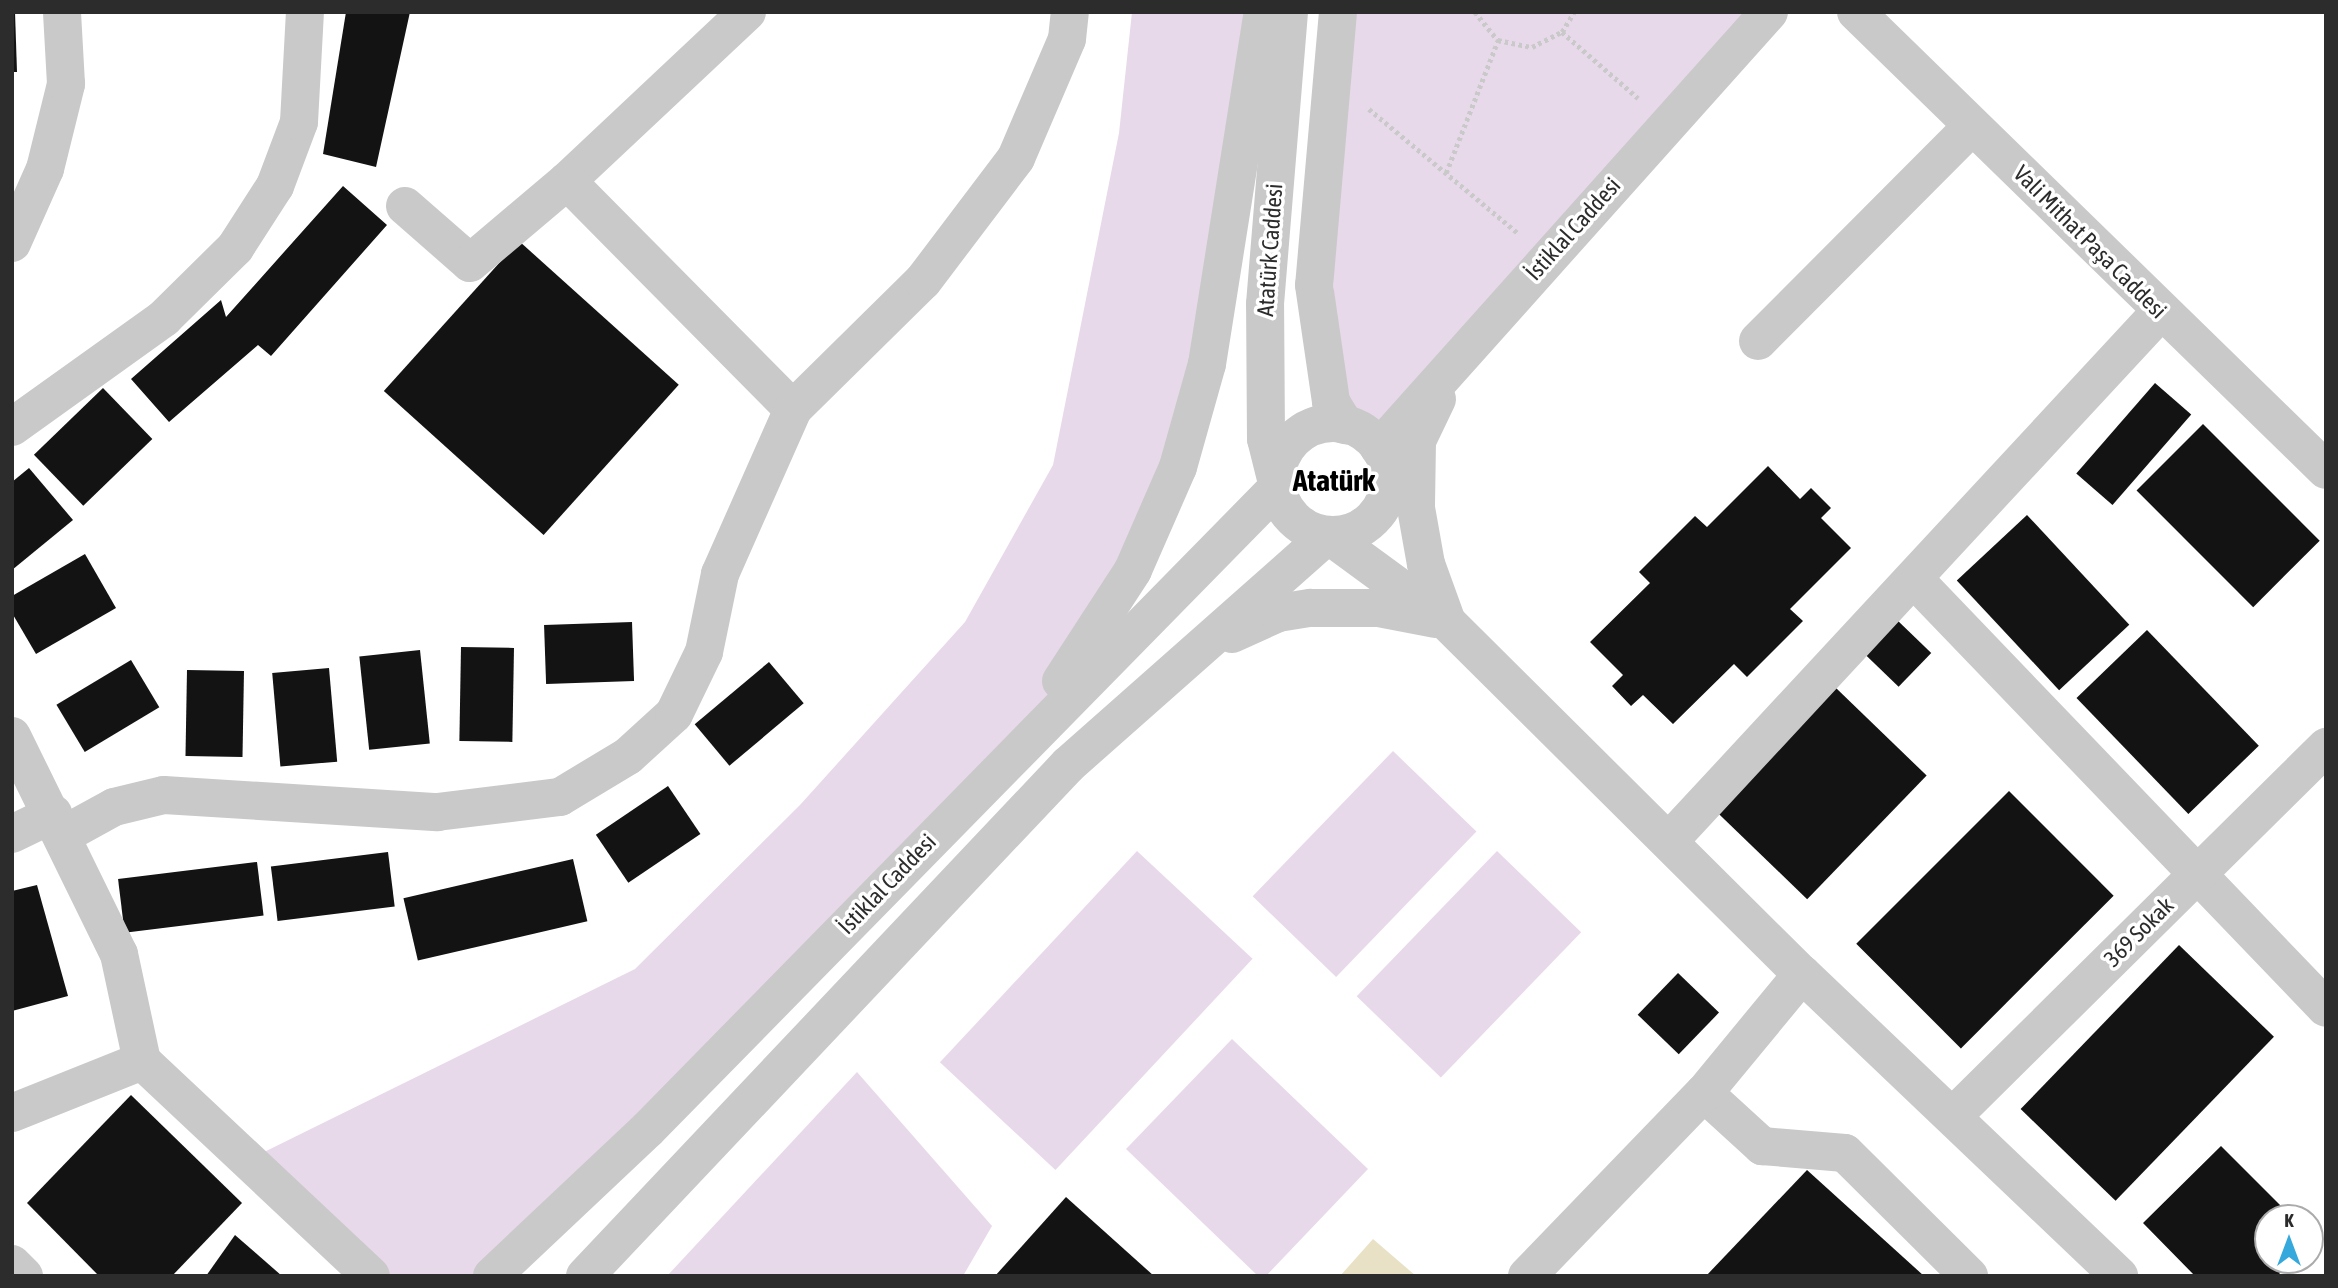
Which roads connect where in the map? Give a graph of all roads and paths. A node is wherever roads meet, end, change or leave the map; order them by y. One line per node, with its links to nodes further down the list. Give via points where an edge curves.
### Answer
1 (62, 12): 20 (street, via 66,84 45,169)
2 (305, 12): 27 (street, via 299,122 275,186 235,248 164,318)
3 (747, 12): 18 (street)
4 (1070, 12): 25 (street, via 1067,39 1016,159 923,281)
5 (1263, 12): 38 (street, via 1207,364 1178,467 1133,570)
6 (1289, 12): 30 (street, Atatürk Caddesi, via 1265,304 1266,439)
7 (1338, 12): 14 (street, Atatürk Caddesi)
8 (1475, 12): 13 (path)
9 (1574, 12): 12 (path)
10 (1769, 12): 15 (street, İstiklal Caddesi)
11 (1856, 12): 16 (street, Vali Mithat Paşa Caddesi)
12 (1563, 32): 13 (path, via 1532,47); 15 (path)
13 (1498, 40): 17 (path)
14 (1330, 77): 17 (path); 26 (street, Atatürk Caddesi, via 1314,285 1331,402)
15 (1668, 124): 21 (street, İstiklal Caddesi)
16 (1972, 126): 22 (street, Vali Mithat Paşa Caddesi); 23 (street)
17 (1446, 173): 21 (path)
18 (567, 181): 19 (street, via 470,263); 25 (street)
19 (405, 205)
20 (12, 243)
21 (1548, 258): 24 (street, İstiklal Caddesi)
22 (2160, 312): 29 (street, Vali Mithat Paşa Caddesi); 33 (street)
23 (1758, 341)
24 (1464, 351): 28 (street, İstiklal Caddesi); 34 (street, via 1427,415 1415,475 1426,564)
25 (793, 409): 39 (street, via 720,574 704,652 674,714 628,756 560,797 437,812 164,795)
26 (1345, 425): 28 (street); 30 (street, via 1313,426 1297,436 1284,450)
27 (12, 427)
28 (1380, 448): 31 (street, via 1389,482)
29 (2326, 470)
30 (1278, 487): 32 (street, via 1295,520); 38 (street, İstiklal Caddesi)
31 (1376, 515): 32 (street, via 1362,527); 34 (street)
32 (1328, 535): 34 (street); 35 (street)
33 (1915, 580): 41 (street); 42 (street)
34 (1447, 622): 35 (street, via 1380,608 1311,608 1278,613); 41 (street)
35 (1199, 649): 53 (street, via 1068,765)
36 (12, 736): 39 (street)
37 (2326, 747): 42 (street, 369 Sokak)
38 (992, 777): 52 (street, İstiklal Caddesi, via 648,1129)
39 (58, 824): 40 (street); 45 (street, via 119,954)
40 (12, 834)
41 (1671, 839): 43 (street)
42 (2196, 876): 44 (street); 48 (street, 369 Sokak)
43 (1802, 974): 46 (street); 48 (street)
44 (2326, 1008)
45 (142, 1060): 47 (street); 51 (street)
46 (1704, 1093): 54 (street); 55 (street, via 1762,1146 1845,1153)
47 (12, 1113)
48 (1952, 1116): 56 (street)
49 (12, 1264): 50 (street)
50 (24, 1276)
51 (371, 1276)
52 (492, 1276)
53 (585, 1276)
54 (1527, 1276)
55 (1969, 1276)
56 (2119, 1276)

